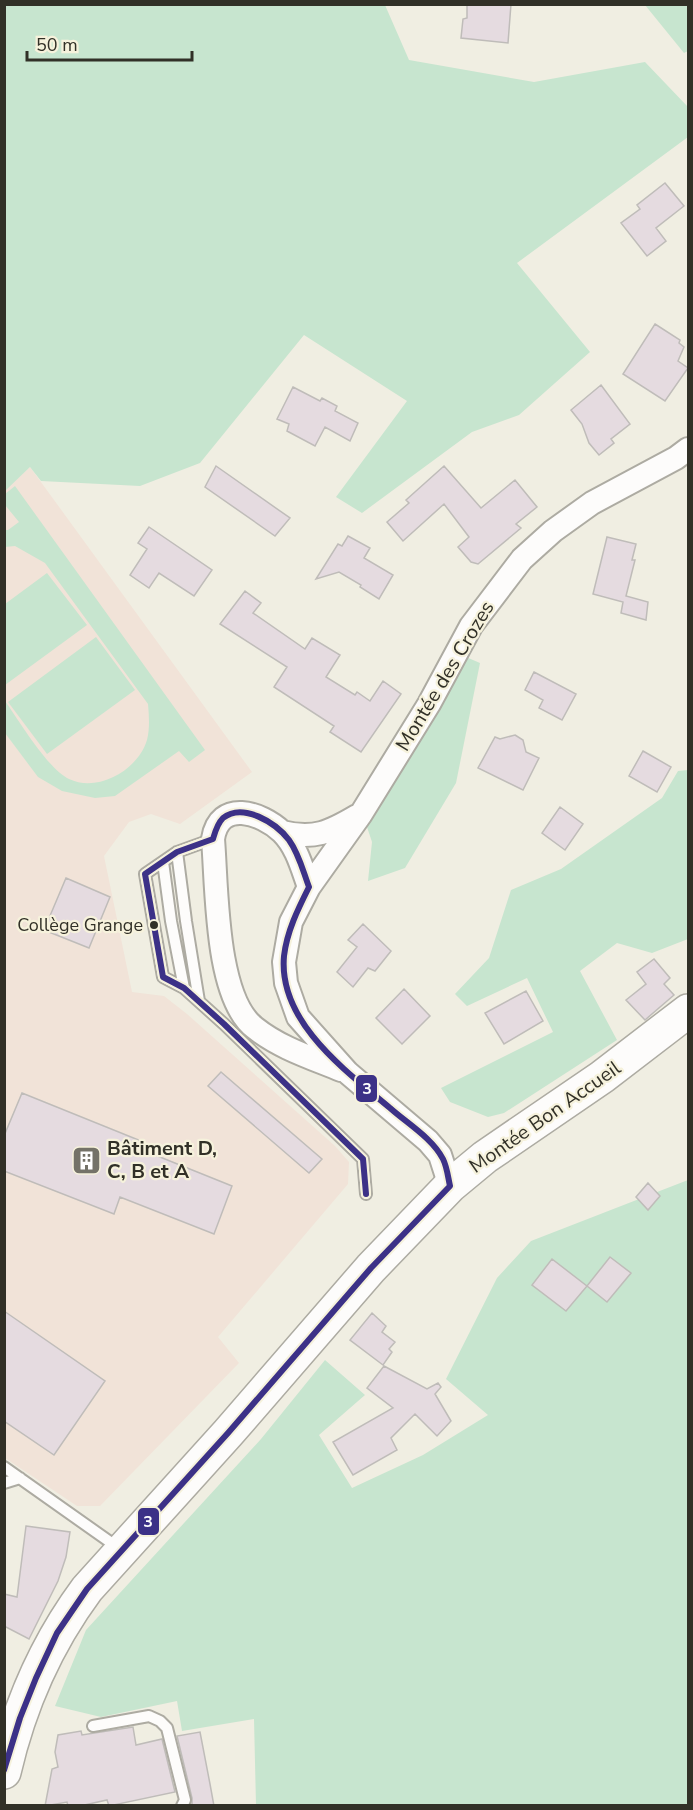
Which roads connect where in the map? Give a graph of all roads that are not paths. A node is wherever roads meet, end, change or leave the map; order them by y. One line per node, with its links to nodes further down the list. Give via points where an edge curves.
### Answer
1 (688, 449): 2 (street, Montée des Crozes, via 592,502 522,559 471,626 429,704)
2 (361, 814): 3 (street, Montée des Crozes, via 322,834 298,836); 7 (street, Montée des Crozes)
3 (282, 832): 4 (street, Montée des Crozes, via 258,817 227,814 219,820); 7 (street, Montée des Crozes, via 296,850)
4 (213, 839): 5 (lane); 11 (street, Montée des Crozes, via 221,948 235,1003 253,1027 283,1046)
5 (177, 852): 6 (lane); 9 (lane)
6 (163, 862): 8 (lane); 8 (lane, via 145,874 163,977)
7 (309, 887): 11 (street, Montée des Crozes, via 291,922 284,962 286,983 298,1017)
8 (184, 988): 9 (lane)
9 (199, 1001): 13 (lane, via 363,1159)
10 (688, 1011): 12 (main road, Montée Bon Accueil)
11 (348, 1073): 12 (street, Montée des Crozes, via 428,1141 440,1155)
12 (450, 1186): 17 (main road, Montée Bon Accueil, via 371,1268)
13 (366, 1194)
14 (4, 1467): 15 (lane)
15 (20, 1478): 16 (lane); 17 (lane)
16 (4, 1483)
17 (123, 1551): 19 (main road, Montée Bon Accueil, via 87,1589 57,1633 20,1718)
18 (93, 1726): 20 (lane, via 149,1716 160,1720 167,1728 185,1800)
19 (4, 1772)
20 (182, 1806)

